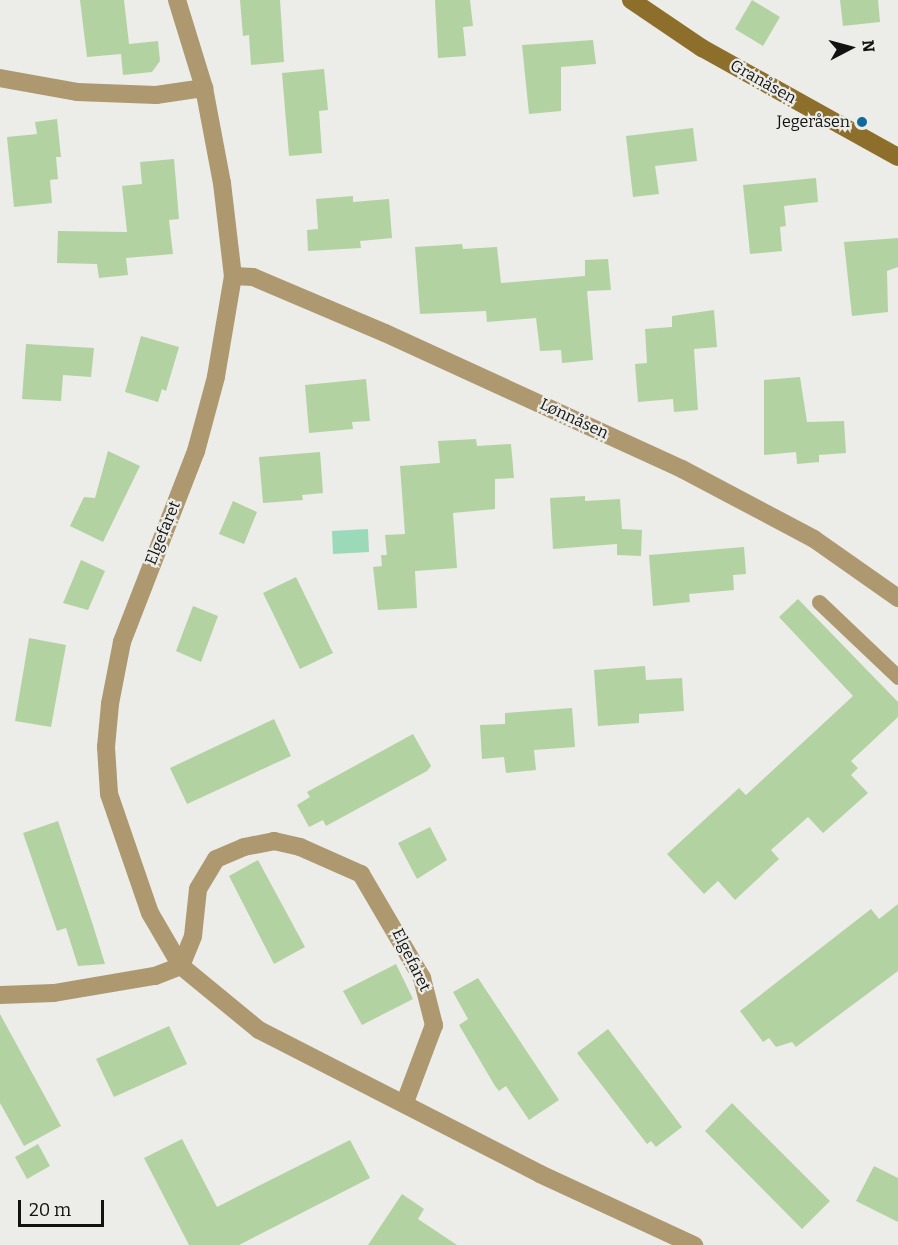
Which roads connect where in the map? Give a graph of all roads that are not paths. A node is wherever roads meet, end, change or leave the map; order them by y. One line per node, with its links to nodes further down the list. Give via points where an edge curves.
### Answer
1 (177, 0): 4 (street, Elgefaret)
2 (632, 0): 5 (street, Granåsen, via 702,48)
3 (0, 78): 4 (street, via 77,92 156,94)
4 (204, 88): 6 (street, Elgefaret, via 222,183)
5 (898, 157)
6 (233, 276): 7 (street, Lønnåsen, via 253,277 386,333 682,469 814,539); 10 (street, Elgefaret, via 216,377 196,451 122,642 106,747 109,794 127,849 150,913)
7 (898, 598)
8 (819, 602): 9 (lane)
9 (898, 677)
10 (182, 966): 11 (street, via 155,976 65,991); 12 (street, Elgefaret, via 259,1030 295,1052); 12 (street, Elgefaret, via 193,936 198,889 216,860 244,847 274,841 335,860 361,874 386,911 430,1002 434,1025)
11 (0, 995)
12 (405, 1102): 13 (street, Elgefaret, via 540,1174)
13 (694, 1245)

